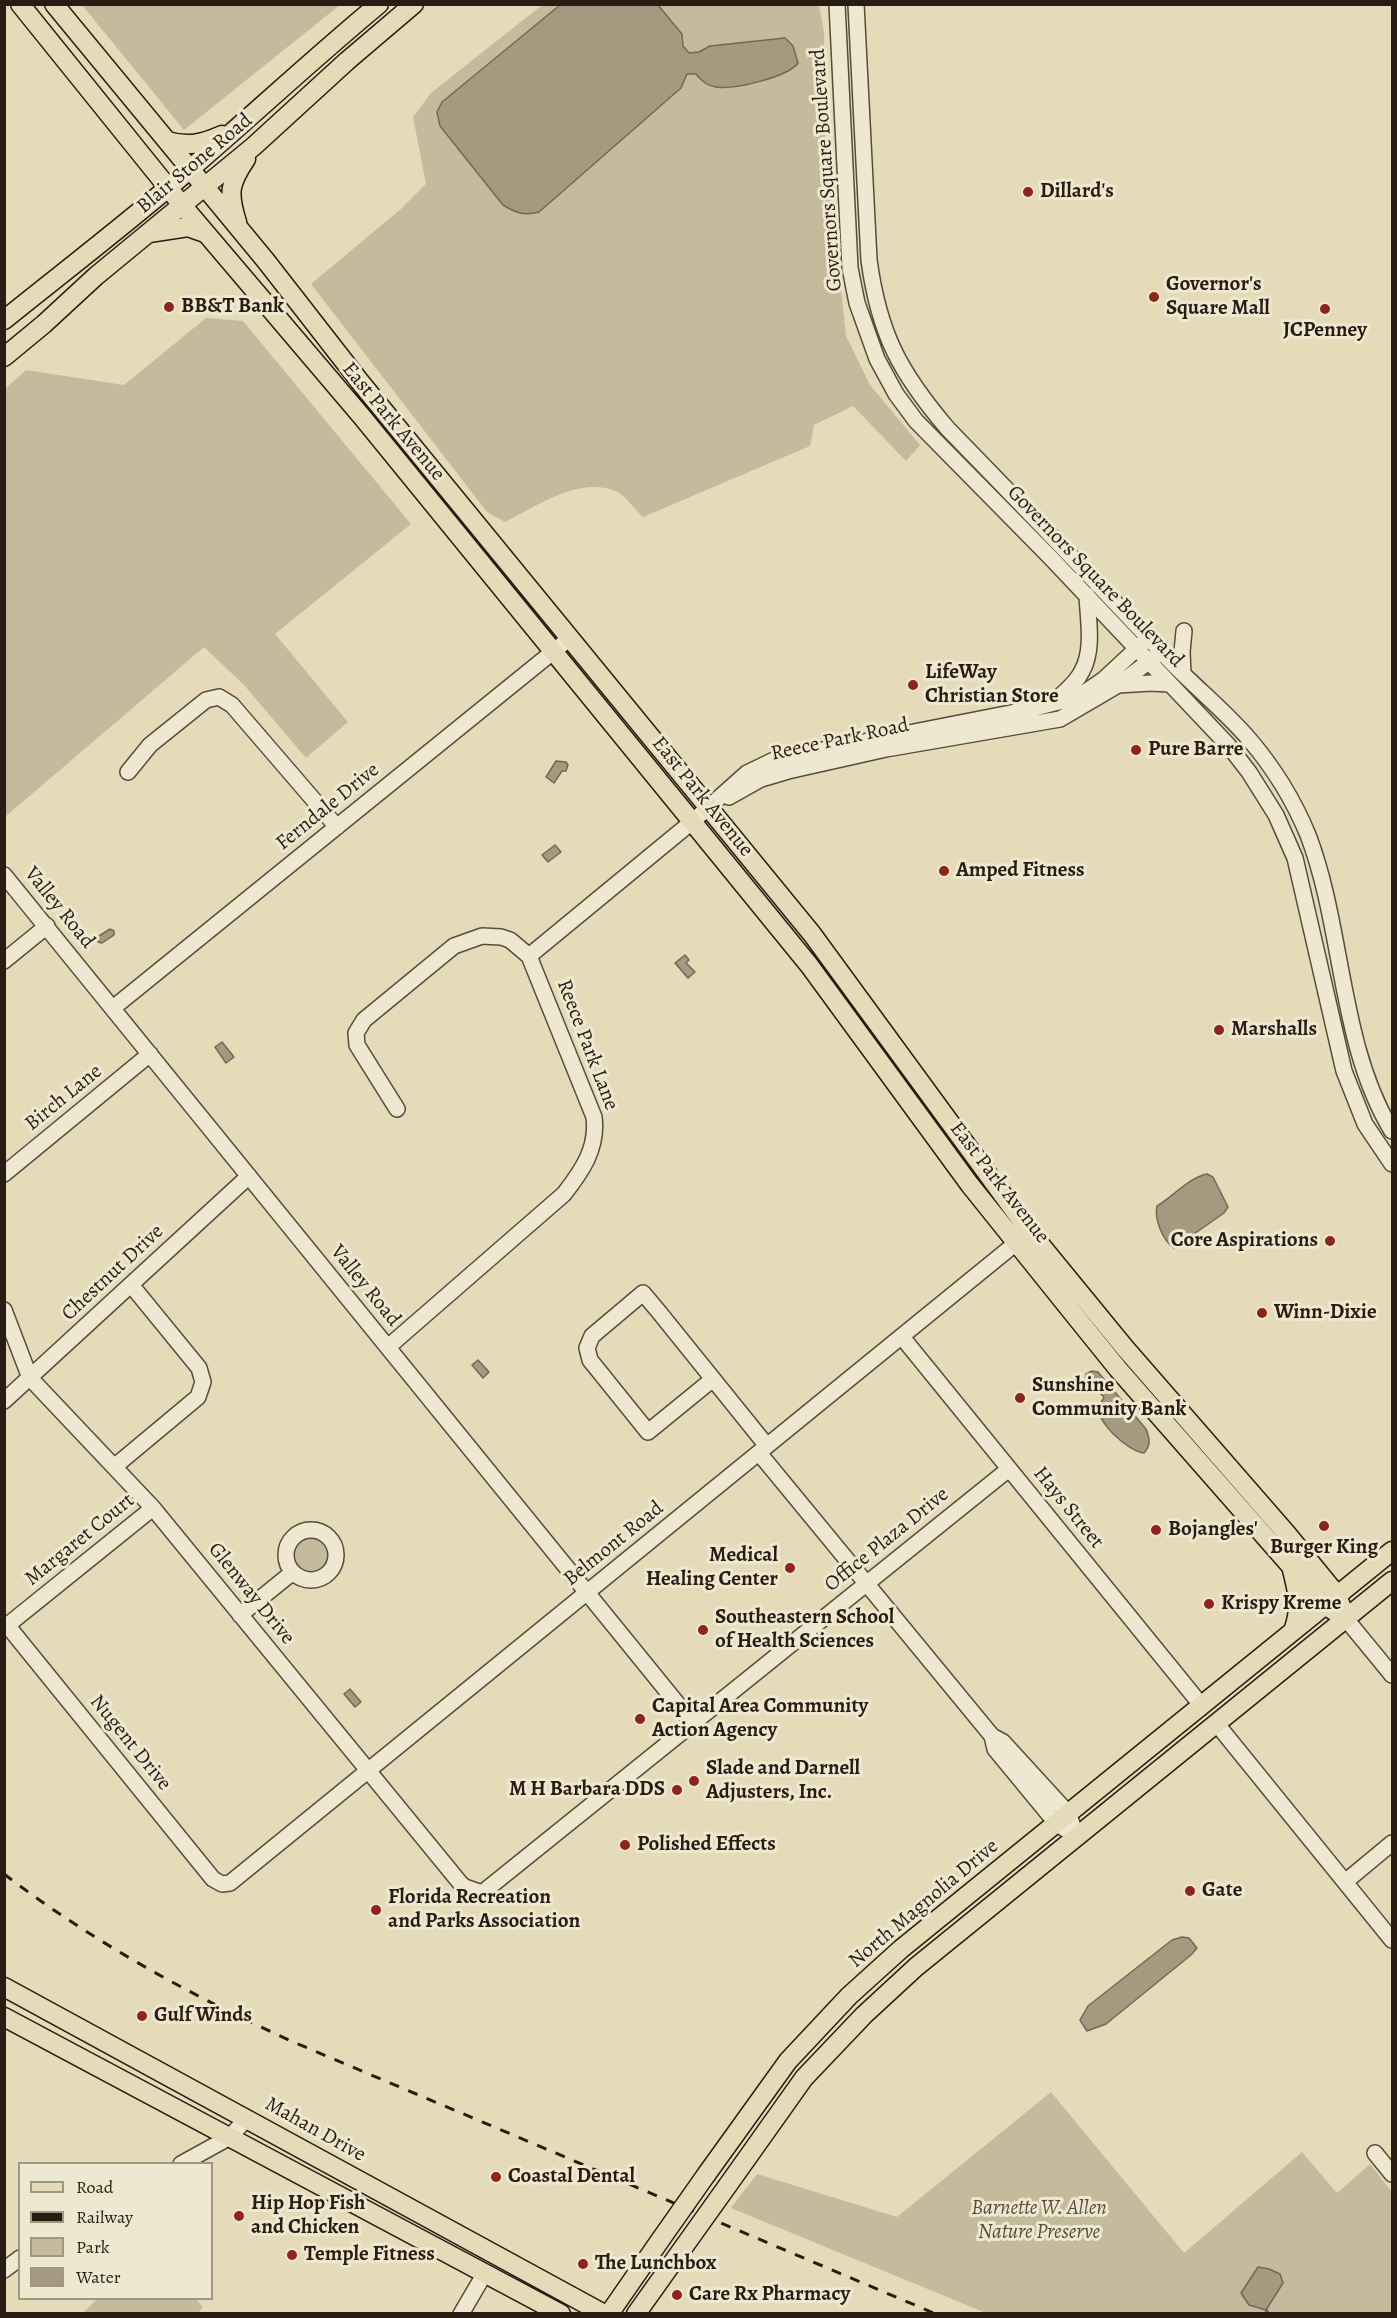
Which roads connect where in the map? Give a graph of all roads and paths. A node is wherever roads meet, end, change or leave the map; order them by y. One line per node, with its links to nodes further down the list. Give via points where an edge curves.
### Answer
1 (20, 4): 14 (main road, East Park Avenue)
2 (54, 4): 10 (main road, East Park Avenue)
3 (379, 4): 7 (main road, Blair Stone Road)
4 (414, 4): 8 (main road, Blair Stone Road)
5 (837, 4): 23 (street, Governors Square Boulevard, via 850,267 857,303 877,359 896,394)
6 (856, 4): 22 (street, Governors Square Boulevard, via 874,299 901,366)
7 (332, 43): 8 (main road); 9 (main road, Blair Stone Road)
8 (347, 61): 11 (main road, Blair Stone Road)
9 (237, 128): 10 (main road, via 195,145); 12 (main road, Blair Stone Road)
10 (166, 141): 12 (main road, East Park Avenue)
11 (255, 146): 13 (main road, Blair Stone Road); 16 (main road, via 232,184 231,201)
12 (190, 169): 13 (main road, East Park Avenue); 14 (main road, Blair Stone Road)
13 (204, 187): 15 (main road, Blair Stone Road); 16 (main road, East Park Avenue)
14 (168, 188): 15 (main road, East Park Avenue); 19 (main road, Blair Stone Road)
15 (182, 205): 17 (main road, East Park Avenue); 18 (main road, Blair Stone Road)
16 (240, 230): 27 (main road, East Park Avenue)
17 (205, 232): 18 (main road, via 182,227); 30 (main road, East Park Avenue)
18 (148, 233): 20 (main road, Blair Stone Road)
19 (9, 317): 20 (main road)
20 (31, 335): 21 (main road, Blair Stone Road)
21 (4, 357)
22 (948, 429): 23 (street); 26 (street, Governors Square Boulevard)
23 (935, 442): 24 (street, Governors Square Boulevard)
24 (1087, 595): 28 (street, Governors Square Boulevard); 35 (street, via 1088,659 1072,685)
25 (1184, 631): 32 (street)
26 (1149, 637): 28 (street); 29 (street, Governors Square Boulevard)
27 (570, 638): 30 (street, Ferndale Drive); 39 (main road, East Park Avenue)
28 (1137, 648): 31 (street, Governors Square Boulevard); 35 (street, Reece Park Road, via 1090,690)
29 (1162, 651): 31 (street); 32 (street, Governors Square Boulevard)
30 (553, 652): 40 (main road, East Park Avenue); 41 (street, Ferndale Drive)
31 (1149, 662): 33 (street, Governors Square Boulevard); 34 (street, Reece Park Road)
32 (1183, 674): 36 (street, Governors Square Boulevard)
33 (1169, 684): 34 (street); 37 (street, Governors Square Boulevard)
34 (1118, 685): 39 (street, Reece Park Road, via 1060,719 886,749 776,774)
35 (1051, 705): 39 (street, Reece Park Road, via 776,759 747,773)
36 (1262, 755): 37 (street); 44 (street, Governors Square Boulevard, via 1308,835)
37 (1245, 767): 45 (street, Governors Square Boulevard, via 1276,815 1295,858)
38 (128, 772): 41 (street, via 150,745 206,700 219,697 232,705)
39 (708, 808): 40 (street, Reece Park Road); 58 (main road, East Park Avenue, via 867,1007 994,1185)
40 (693, 821): 47 (street); 58 (main road, East Park Avenue, via 809,965 970,1185)
41 (337, 827): 49 (street, Ferndale Drive)
42 (4, 875): 43 (street, Valley Road)
43 (46, 926): 48 (street); 49 (street, Valley Road)
44 (1334, 933): 45 (street); 46 (street, Governors Square Boulevard)
45 (1315, 945): 46 (street); 52 (street, Governors Square Boulevard, via 1344,1071)
46 (1337, 950): 51 (street, Governors Square Boulevard, via 1362,1064)
47 (530, 956): 53 (street, via 501,937 482,936 464,941 364,1020 357,1033 357,1045); 62 (street, Reece Park Lane, via 594,1117 588,1160 564,1194)
48 (4, 961)
49 (113, 1008): 50 (street, Valley Road)
50 (150, 1054): 56 (street, Birch Lane); 57 (street, Valley Road)
51 (1376, 1098): 52 (street); 54 (street, Governors Square Boulevard)
52 (1357, 1106): 55 (street, Governors Square Boulevard)
53 (397, 1109)
54 (1392, 1131)
55 (1392, 1164)
56 (4, 1174)
57 (249, 1176): 59 (street, Chestnut Drive); 62 (street, Valley Road)
58 (1023, 1238): 61 (street, Belmont Road); 71 (main road, East Park Avenue, via 1118,1369); 76 (main road, East Park Avenue, via 1287,1534)
59 (132, 1286): 63 (street, Chestnut Drive); 67 (street, via 199,1368 202,1382 198,1397)
60 (4, 1310): 63 (street, Glenway Drive)
61 (902, 1337): 66 (street, Belmont Road); 68 (street, Hays Street)
62 (388, 1347): 75 (street, Valley Road)
63 (30, 1378): 65 (street, Chestnut Drive); 67 (street, Glenway Drive)
64 (713, 1379): 64 (street, via 643,1293 592,1336 587,1348 590,1360 648,1432); 66 (street)
65 (4, 1401)
66 (763, 1449): 74 (street); 75 (street, Belmont Road)
67 (114, 1467): 69 (street, Glenway Drive)
68 (1009, 1469): 74 (street, Office Plaza Drive); 82 (street, Hays Street)
69 (153, 1508): 77 (street, Glenway Drive); 79 (street, Margaret Court)
70 (1392, 1551): 76 (main road, North Magnolia Drive)
71 (1292, 1568): 76 (main road, East Park Avenue); 80 (main road, via 1300,1601)
72 (293, 1572): 77 (street)
73 (1392, 1581): 78 (main road, North Magnolia Drive)
74 (867, 1583): 83 (street, Office Plaza Drive); 86 (street, via 992,1736 1003,1742)
75 (587, 1593): 83 (street, Valley Road); 85 (street, Belmont Road)
76 (1331, 1600): 78 (main road, East Park Avenue); 80 (main road, North Magnolia Drive)
77 (240, 1615): 85 (street, Glenway Drive)
78 (1346, 1618): 81 (street, East Park Avenue); 84 (main road, North Magnolia Drive)
79 (6, 1627): 90 (street, Nugent Drive, via 213,1879)
80 (1293, 1631): 82 (main road, North Magnolia Drive)
81 (1392, 1675)
82 (1202, 1706): 86 (main road, North Magnolia Drive)
83 (693, 1723): 91 (street, Office Plaza Drive)
84 (1216, 1723): 87 (main road, North Magnolia Drive); 89 (street)
85 (368, 1771): 90 (street, Belmont Road, via 230,1884); 91 (street, Glenway Drive, via 461,1884)
86 (1062, 1818): 87 (street); 93 (main road, North Magnolia Drive)
87 (1077, 1837): 94 (main road, North Magnolia Drive)
88 (1392, 1844): 89 (street)
89 (1345, 1882): 92 (street)
90 (222, 1884)
91 (482, 1893)
92 (1392, 1940)
93 (901, 1949): 94 (main road); 99 (main road, North Magnolia Drive, via 849,1996)
94 (916, 1967): 100 (main road, North Magnolia Drive, via 864,2015)
95 (4, 1987): 97 (main road, Mahan Drive)
96 (4, 2017): 98 (main road)
97 (81, 2029): 98 (main road); 101 (main road, Mahan Drive)
98 (65, 2050): 102 (main road)
99 (777, 2075): 100 (main road); 114 (main road, North Magnolia Drive, bridge)
100 (795, 2091): 115 (main road, North Magnolia Drive, bridge)
101 (247, 2118): 102 (street); 106 (main road, Mahan Drive)
102 (230, 2137): 104 (street); 107 (main road)
103 (1375, 2153): 105 (street)
104 (183, 2162)
105 (1392, 2174)
106 (362, 2181): 107 (main road); 113 (main road, Mahan Drive)
107 (351, 2201): 110 (main road)
108 (18, 2260): 109 (street)
109 (4, 2270)
110 (485, 2273): 111 (street); 112 (main road)
111 (461, 2313)
112 (561, 2313)
113 (604, 2313)
114 (609, 2313)
115 (636, 2313)

